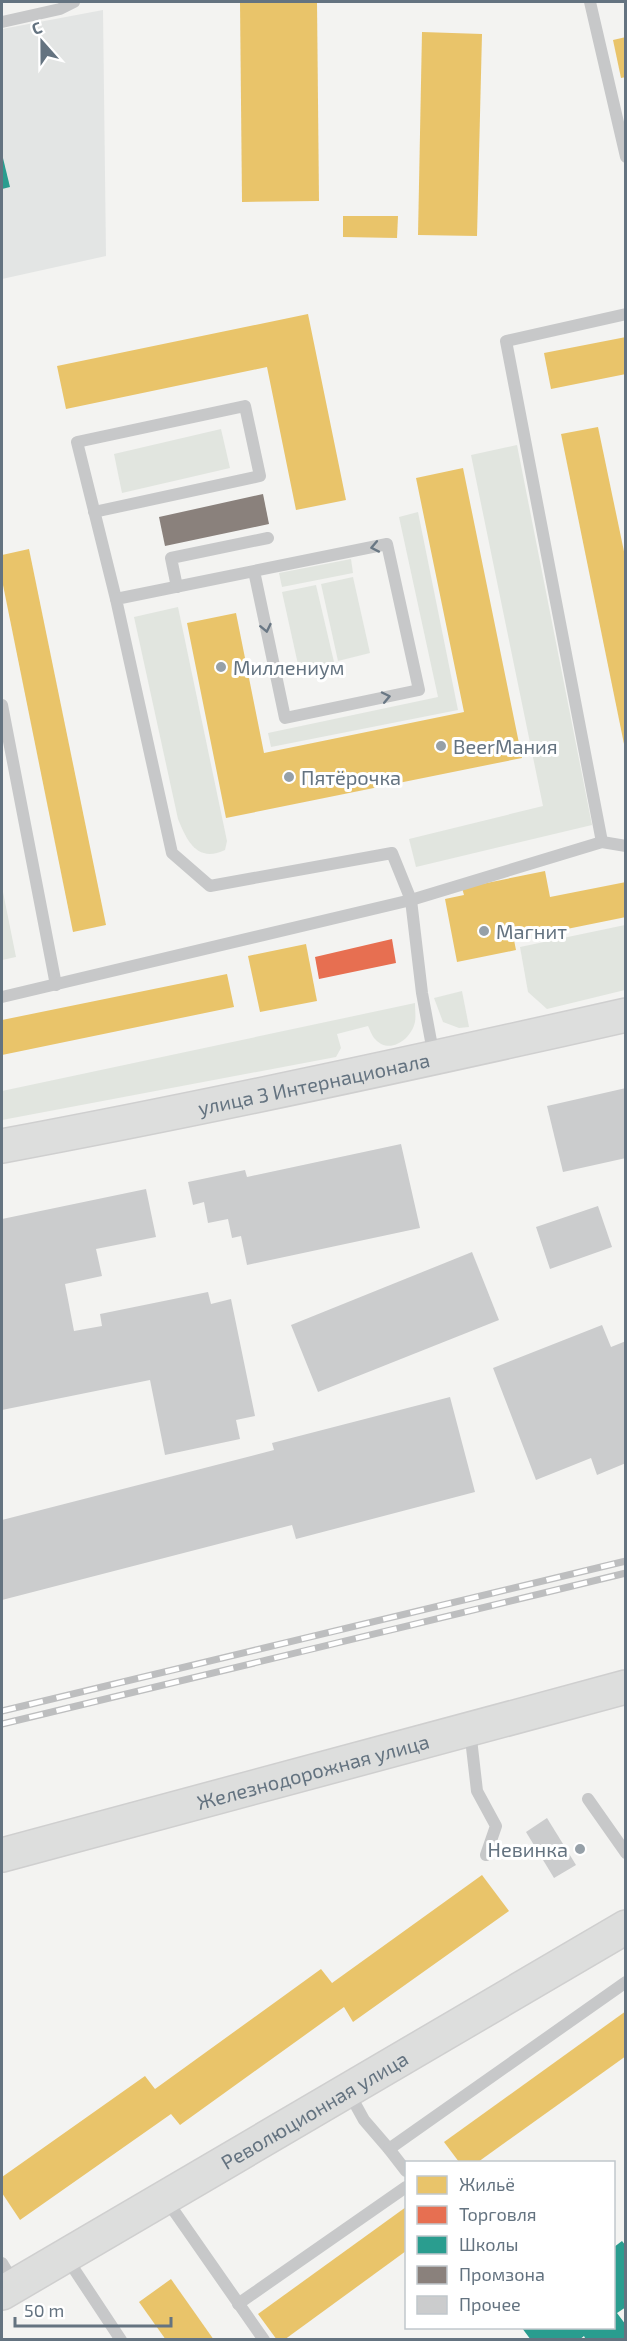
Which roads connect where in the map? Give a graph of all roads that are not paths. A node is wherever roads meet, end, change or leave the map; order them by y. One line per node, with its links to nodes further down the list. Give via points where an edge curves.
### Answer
1 (74, 2): 3 (lane, via 60,9)
2 (590, 2): 4 (lane)
3 (2, 21)
4 (626, 156)
5 (626, 314): 12 (lane, via 506,341)
6 (94, 512): 6 (lane, via 77,442 245,406 260,476); 10 (lane)
7 (268, 538): 9 (lane, via 171,558)
8 (254, 571): 8 (lane, one-way to 8, via 285,718 419,690 387,544); 9 (lane)
9 (177, 587): 10 (lane)
10 (116, 599): 14 (lane, via 172,853 210,886 392,854)
11 (2, 705): 15 (lane)
12 (602, 842): 13 (lane); 14 (lane)
13 (626, 846)
14 (411, 900): 15 (lane); 18 (lane)
15 (56, 985): 16 (lane)
16 (2, 997)
17 (626, 1015): 18 (main road, улица 3 Интернационала)
18 (434, 1059): 19 (main road, улица 3 Интернационала)
19 (2, 1146)
20 (626, 1687): 21 (main road, Железнодорожная улица)
21 (470, 1729): 24 (main road, Железнодорожная улица); 25 (lane, via 477,1791 496,1826)
22 (588, 1800): 23 (lane)
23 (626, 1853)
24 (2, 1855)
25 (486, 1855)
26 (626, 1927): 28 (main road, Революционная улица)
27 (626, 1982): 29 (lane)
28 (348, 2090): 29 (lane, via 364,2120); 32 (main road, Революционная улица)
29 (389, 2149): 30 (lane)
30 (405, 2170)
31 (405, 2188): 35 (lane)
32 (165, 2198): 33 (main road, Революционная улица); 35 (lane)
33 (66, 2256): 34 (main road, Революционная улица); 36 (lane)
34 (6, 2280)
35 (238, 2304): 37 (lane)
36 (121, 2340)
37 (264, 2340)

